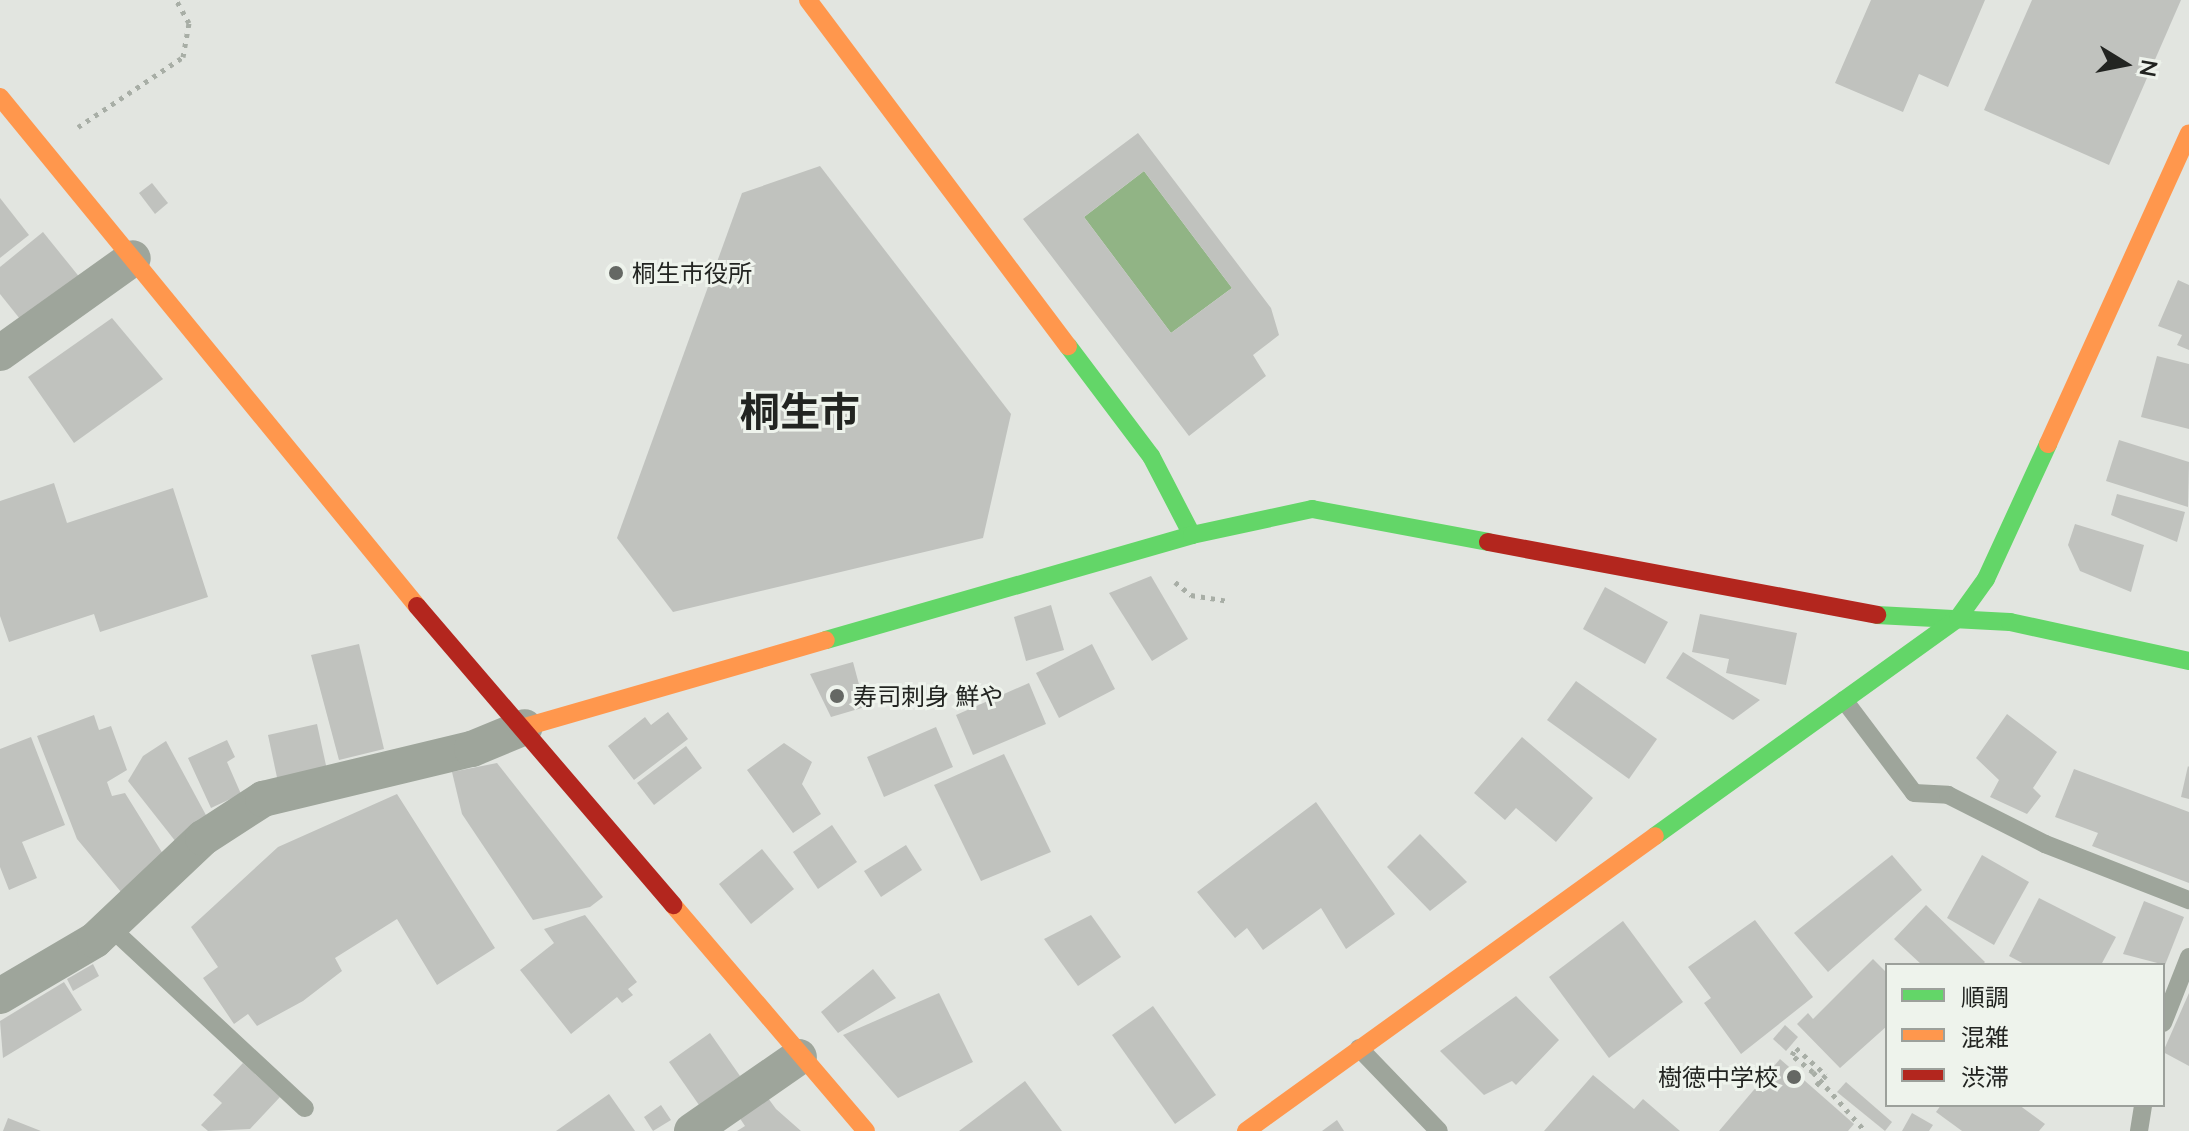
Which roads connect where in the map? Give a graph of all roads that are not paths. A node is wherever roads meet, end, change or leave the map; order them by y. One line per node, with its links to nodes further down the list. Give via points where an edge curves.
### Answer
1 (808, 0): 6 (street, via 1151,456)
2 (0, 97): 4 (street)
3 (2189, 133): 7 (street, via 1986,579)
4 (133, 258): 5 (street); 10 (street)
5 (0, 353)
6 (1192, 535): 7 (street, via 1291,511 1340,512 1904,620); 10 (street)
7 (1958, 618): 8 (street); 9 (street)
8 (2189, 661)
9 (1844, 700): 11 (lane, via 1914,793 1948,795 2045,844); 16 (street)
10 (525, 727): 12 (street, via 472,749 263,799 203,838); 17 (street)
11 (2189, 900)
12 (110, 927): 14 (street); 19 (lane)
13 (2189, 957): 15 (lane)
14 (0, 996)
15 (2165, 1018)
16 (1359, 1048): 22 (street); 23 (lane)
17 (799, 1057): 20 (street); 21 (street)
18 (2143, 1107): 24 (lane)
19 (305, 1108)
20 (692, 1131)
21 (866, 1131)
22 (1246, 1131)
23 (1439, 1131)
24 (2139, 1131)

